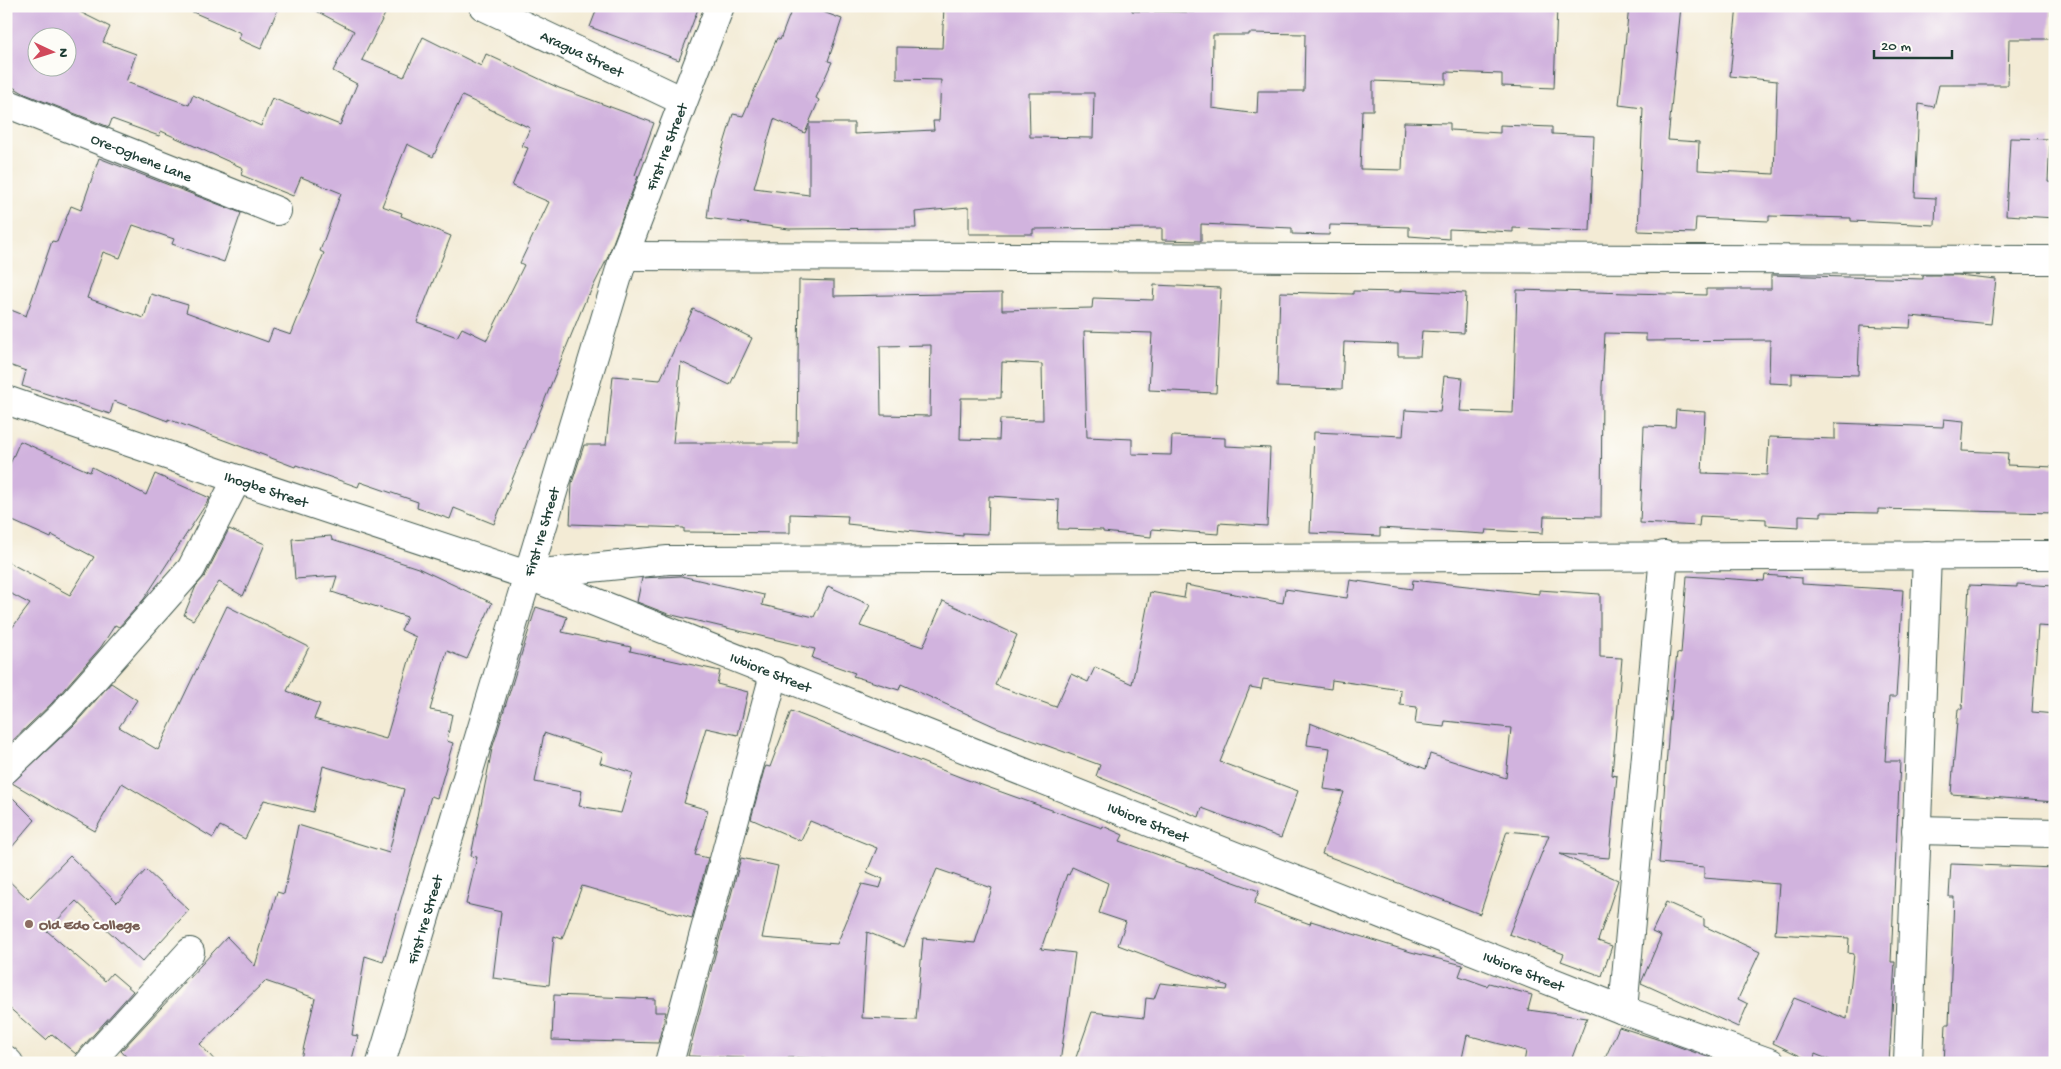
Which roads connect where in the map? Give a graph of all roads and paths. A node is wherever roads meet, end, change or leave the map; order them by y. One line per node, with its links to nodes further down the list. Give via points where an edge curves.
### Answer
1 (483, 6): 3 (street, Aragua Street)
2 (720, 6): 3 (street, First Ire Street)
3 (683, 100): 6 (street, First Ire Street)
4 (6, 103): 5 (street, Ore-Oghene Lane)
5 (277, 211)
6 (624, 256): 7 (street); 13 (street, First Ire Street)
7 (2055, 260)
8 (6, 400): 9 (street, Ihogbe Street)
9 (236, 479): 13 (street, Ihogbe Street); 15 (street, via 191,569 63,714)
10 (1927, 554): 11 (street); 12 (street); 16 (street)
11 (1664, 555): 13 (street, via 668,560); 19 (street)
12 (2055, 555)
13 (528, 575): 14 (street, Ivbiore Street); 23 (street, First Ire Street)
14 (775, 671): 19 (street, Ivbiore Street); 24 (street)
15 (6, 769)
16 (1916, 830): 17 (street); 26 (street)
17 (2055, 833)
18 (190, 952): 22 (street)
19 (1623, 1010): 25 (street, Ivbiore Street)
20 (6, 1060): 21 (street)
21 (9, 1063)
22 (89, 1063)
23 (381, 1063)
24 (669, 1063)
25 (1771, 1063)
26 (1908, 1063)

